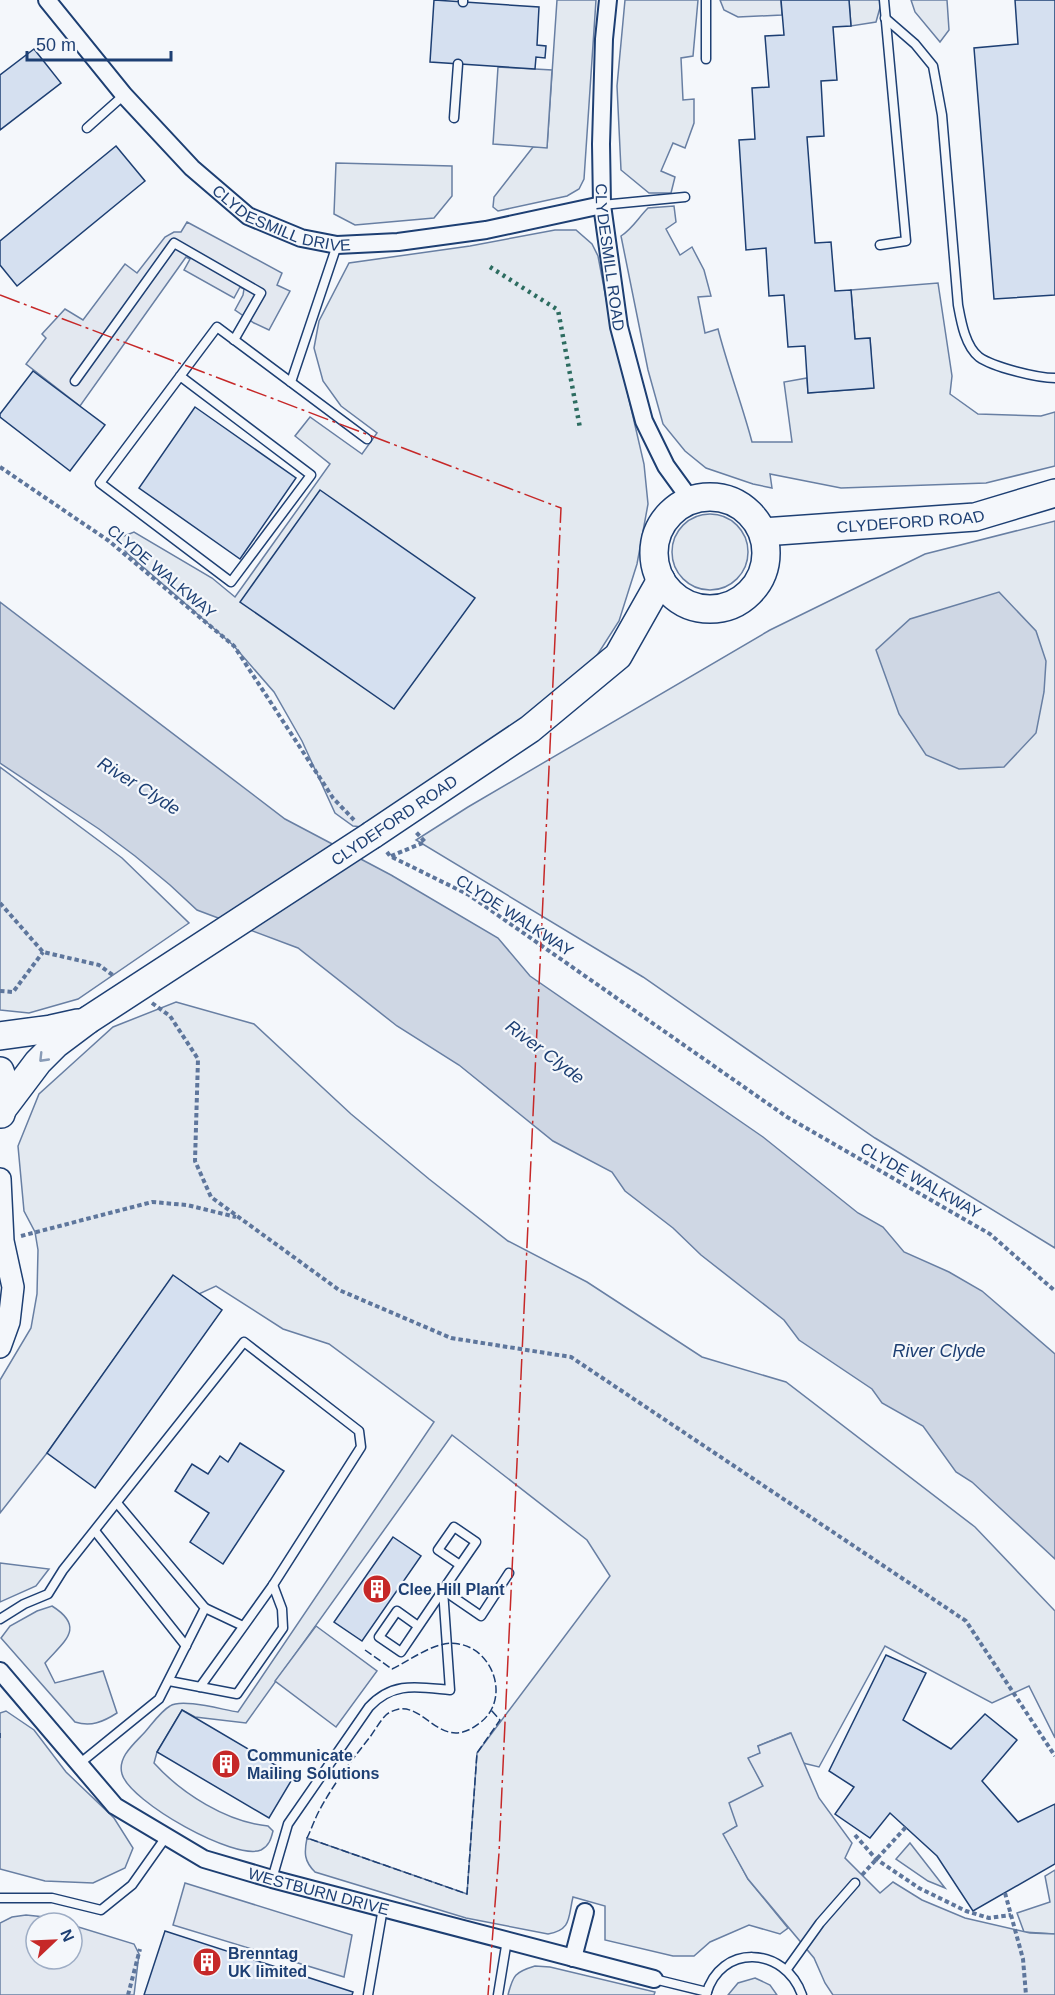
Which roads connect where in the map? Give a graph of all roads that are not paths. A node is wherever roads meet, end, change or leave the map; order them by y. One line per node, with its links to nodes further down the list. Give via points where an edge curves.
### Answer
1 (47, 0): 8 (street, CLYDESMILL DRIVE)
2 (608, 0): 12 (street, CLYDESMILL ROAD)
3 (706, 0): 6 (lane)
4 (884, 0): 5 (lane)
5 (885, 18): 14 (lane, via 906,241); 17 (lane, via 933,66 942,115 958,305 964,334 978,356 1021,373)
6 (706, 59)
7 (458, 64): 9 (lane)
8 (124, 95): 10 (lane); 13 (street, CLYDESMILL DRIVE, via 192,168 248,216 301,238)
9 (454, 118)
10 (87, 128)
11 (685, 197): 12 (lane)
12 (602, 205): 13 (street, CLYDESMILL DRIVE, via 475,231 398,242); 22 (street, CLYDESMILL ROAD, via 619,327 644,421 666,466)
13 (337, 245): 19 (lane)
14 (880, 245)
15 (234, 340): 16 (lane, via 217,327); 18 (lane, via 261,293 174,243); 19 (lane)
16 (180, 376): 16 (lane, via 100,483 231,582 311,475)
17 (1055, 378)
18 (75, 381)
19 (291, 382): 20 (lane)
20 (366, 439)
21 (1055, 493): 23 (main road, CLYDEFORD ROAD, via 975,517)
22 (690, 500): 23 (main road, via 707,496 733,501 755,517); 24 (main road, via 673,509 661,524 654,543 654,562)
23 (763, 532): 24 (main road, via 765,570 742,600 725,608 688,605)
24 (661, 580): 25 (main road, CLYDEFORD ROAD, bridge, via 618,656 530,729)
25 (88, 1020): 26 (main road, CLYDEFORD ROAD); 28 (main road, CLYDEFORD ROAD, one-way to 28, via 38,1062)
26 (0, 1036)
27 (0, 1071): 28 (main road, via 4,1101)
28 (1, 1114)
29 (0, 1179): 30 (street)
30 (2, 1239): 31 (street, via 13,1287 9,1323)
31 (0, 1347)
32 (117, 1503): 33 (lane); 36 (lane, via 244,1342 359,1431 361,1448); 38 (lane)
33 (95, 1531): 39 (lane, via 48,1594); 42 (lane)
34 (460, 1565): 34 (lane, via 438,1550 454,1527 476,1542); 37 (lane)
35 (509, 1574): 37 (lane, via 481,1616)
36 (273, 1585): 40 (lane); 45 (lane, via 282,1609 283,1628 237,1694)
37 (443, 1590): 41 (lane); 48 (lane, via 450,1690 399,1688 373,1702 288,1824)
38 (205, 1608): 40 (lane); 42 (lane)
39 (0, 1619)
40 (243, 1626): 45 (lane)
41 (418, 1626): 41 (lane, via 401,1652 379,1637 397,1611)
42 (186, 1646): 44 (lane)
43 (0, 1671): 46 (street, WESTBURN DRIVE)
44 (169, 1681): 45 (lane); 46 (lane, via 159,1698)
45 (200, 1687)
46 (79, 1764): 47 (street, WESTBURN DRIVE, via 115,1806)
47 (166, 1837): 48 (street, WESTBURN DRIVE, via 204,1859); 50 (lane, via 132,1885 101,1910 52,1898)
48 (272, 1879): 51 (street, WESTBURN DRIVE)
49 (855, 1883): 55 (lane)
50 (0, 1898)
51 (383, 1908): 53 (street, WESTBURN DRIVE); 57 (lane)
52 (585, 1912): 54 (street)
53 (507, 1941): 54 (street, WESTBURN DRIVE); 59 (lane)
54 (573, 1958): 56 (street, WESTBURN DRIVE)
55 (787, 1969): 58 (lane, via 773,1960 741,1958 714,1977); 60 (lane, via 798,1982)
56 (654, 1979): 58 (lane, WESTBURN DRIVE)
57 (369, 1994)
58 (706, 1994)
59 (498, 1995)
60 (802, 1995)

